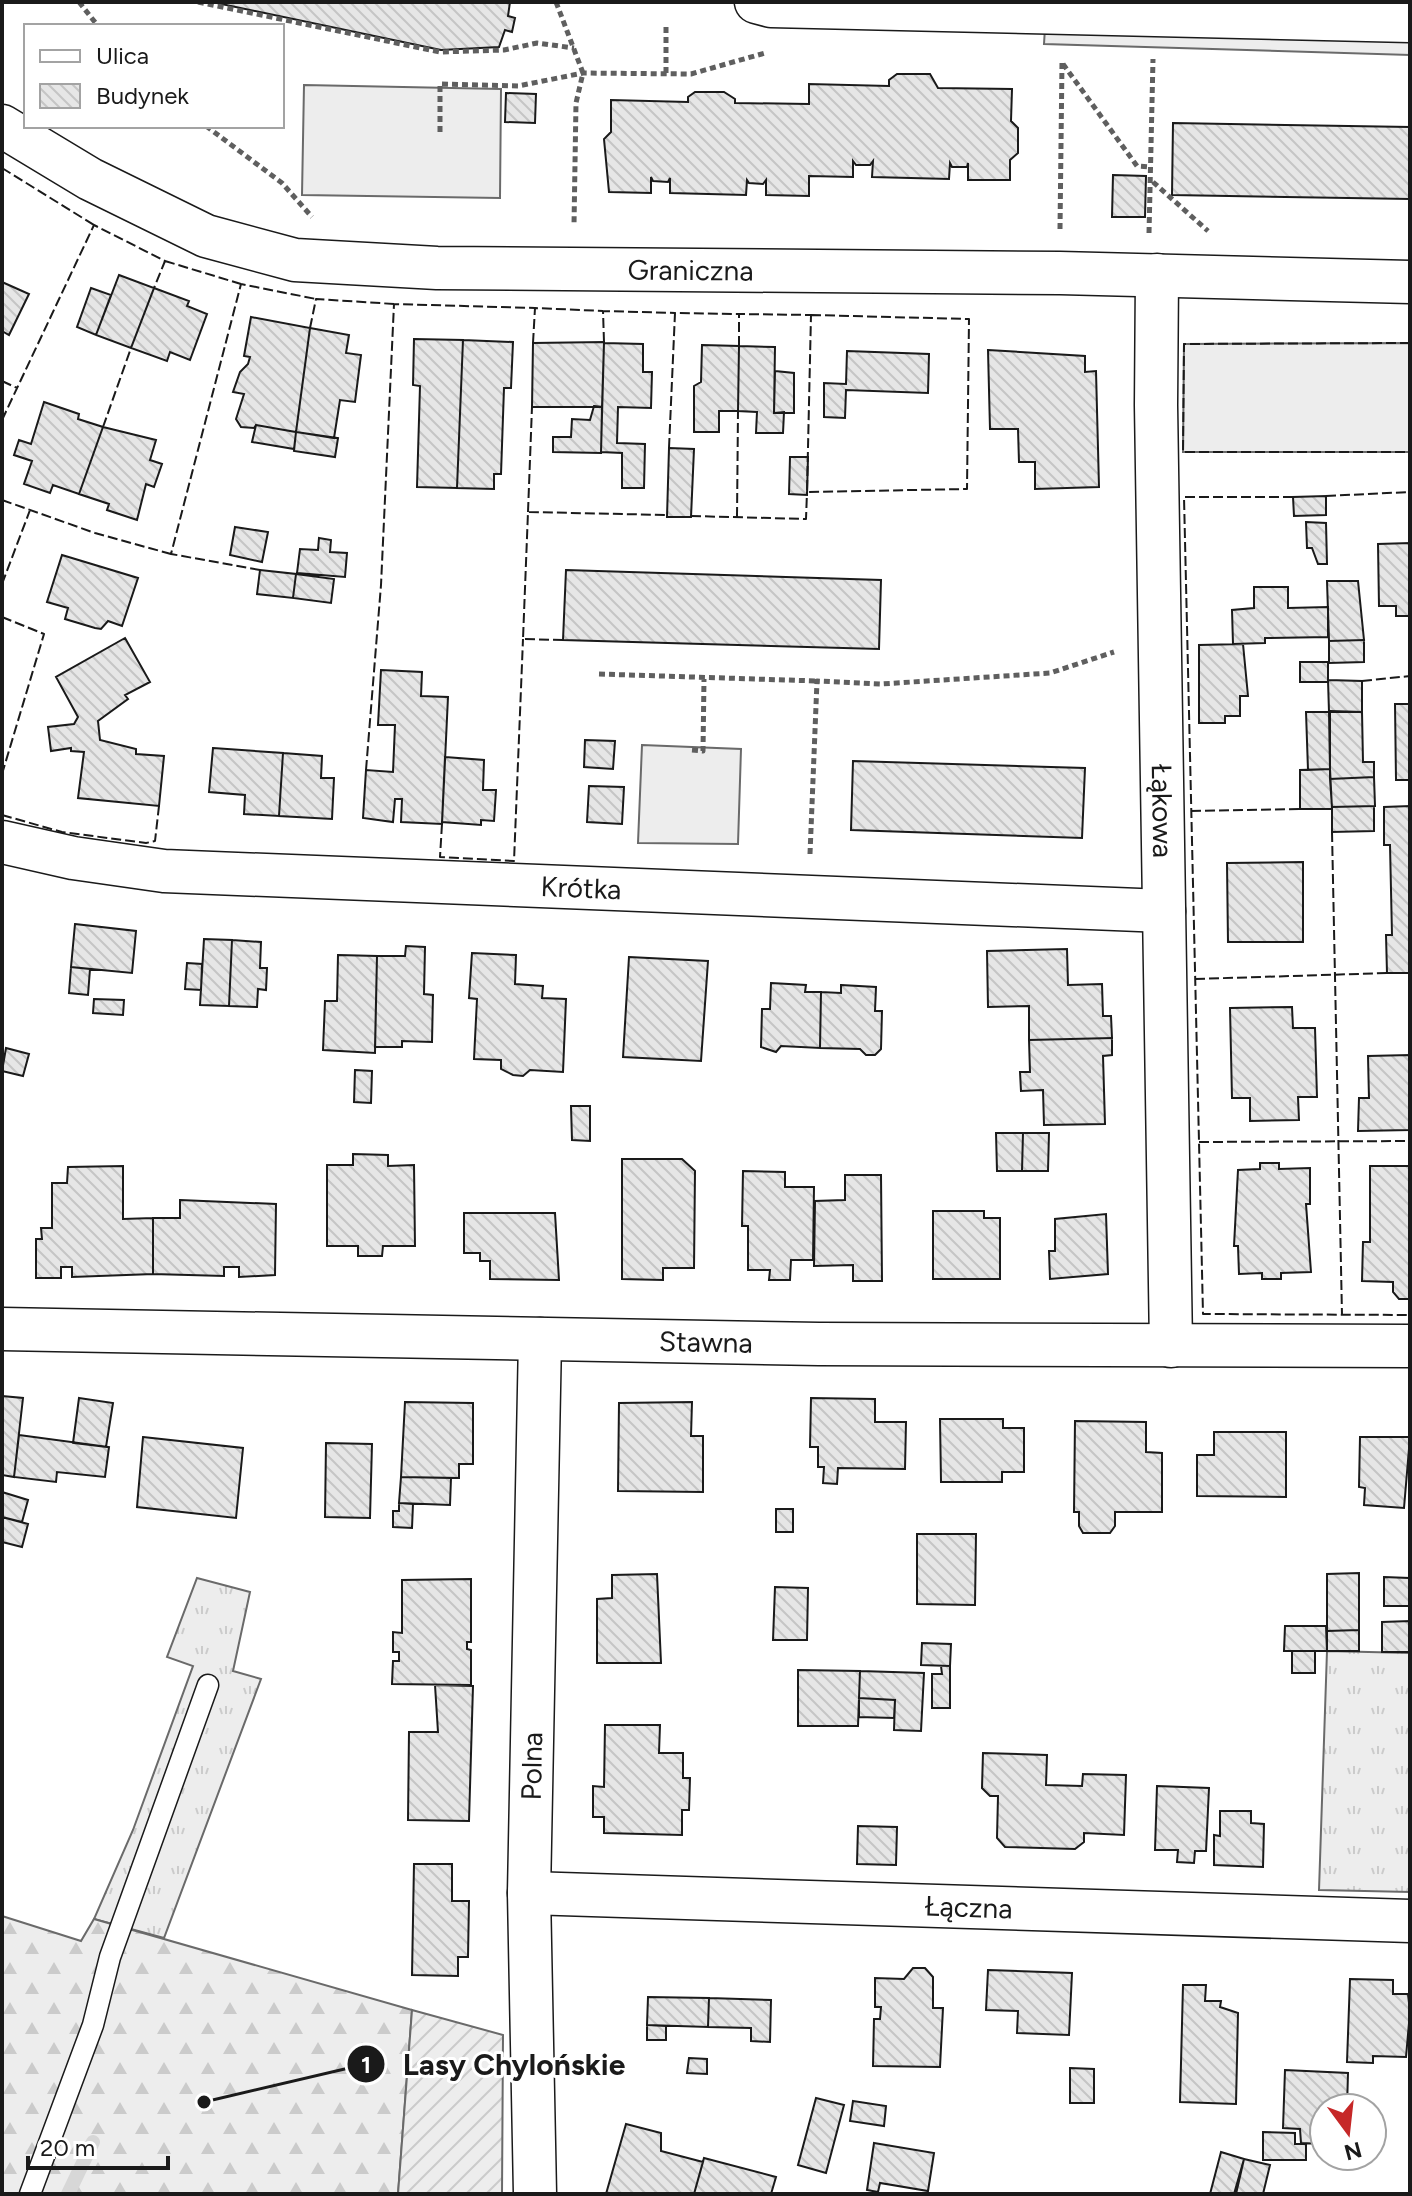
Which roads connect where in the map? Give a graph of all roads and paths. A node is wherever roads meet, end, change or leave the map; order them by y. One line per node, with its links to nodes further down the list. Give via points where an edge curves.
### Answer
1 (79, 2): 8 (path)
2 (198, 2): 10 (path, via 440,52 537,43)
3 (556, 2): 10 (path)
4 (756, 2): 5 (street)
5 (1038, 13): 6 (street); 12 (path, via 1038,55)
6 (1154, 16): 7 (street); 18 (path)
7 (1410, 21)
8 (96, 24)
9 (666, 27): 14 (path)
10 (574, 48): 13 (path)
11 (771, 51): 14 (path, via 691,74)
12 (1062, 62): 18 (path, via 1137,166); 24 (path)
13 (583, 73): 14 (path); 17 (path, via 518,86 440,84); 20 (path, via 576,103)
14 (666, 73)
15 (2, 126): 23 (street, Graniczna, via 90,179 206,236 266,255)
16 (209, 128): 23 (path, via 282,183 307,209)
17 (440, 132)
18 (1151, 167): 19 (path)
19 (1152, 181): 21 (path); 22 (path)
20 (574, 225)
21 (1215, 237)
22 (1153, 256): 24 (street, Graniczna); 25 (street, Graniczna); 33 (street, Łąkowa)
23 (342, 266): 24 (street, Graniczna)
24 (1060, 273)
25 (1410, 282)
26 (1123, 649): 29 (path, via 1050,673 881,684)
27 (599, 674): 28 (path)
28 (704, 679): 29 (path); 30 (path, via 703,751)
29 (817, 681): 32 (path)
30 (692, 750)
31 (2, 842): 33 (street, Krótka, via 164,871)
32 (809, 861)
33 (1164, 911): 36 (street, Łąkowa)
34 (2, 1329): 35 (street, Stawna)
35 (540, 1339): 36 (street, Stawna); 39 (street, Polna)
36 (1171, 1346): 37 (street, Stawna)
37 (1410, 1346)
38 (208, 1685): 41 (lane)
39 (529, 1893): 40 (street, Łączna); 42 (street, Polna)
40 (1410, 1921)
41 (30, 2194)
42 (535, 2194)

